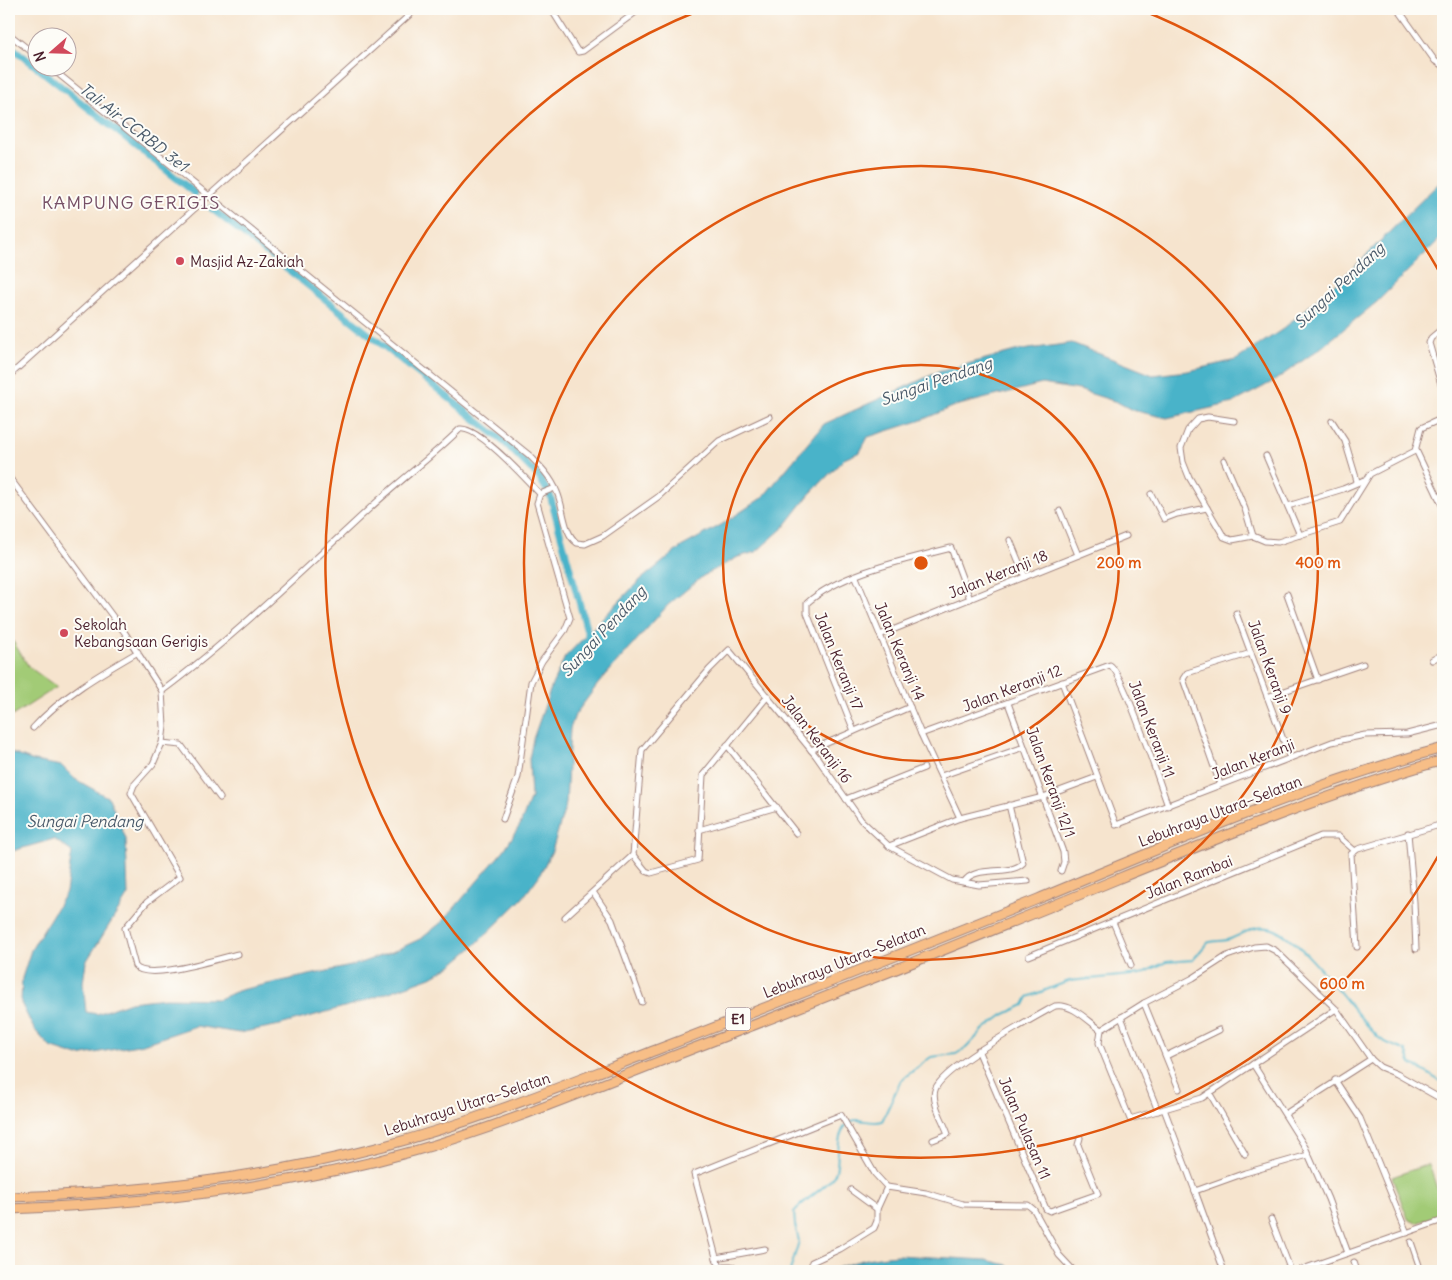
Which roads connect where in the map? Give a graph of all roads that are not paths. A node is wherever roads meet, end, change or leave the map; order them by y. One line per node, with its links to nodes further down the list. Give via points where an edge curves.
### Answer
1 (416, 9): 9 (street)
2 (551, 9): 3 (street, via 578,52)
3 (640, 9)
4 (1398, 9): 7 (street, via 1435,62)
5 (9, 34): 6 (street)
6 (28, 49)
7 (1443, 66)
8 (63, 78): 9 (street)
9 (207, 195): 11 (street, via 168,235); 23 (street, via 529,454 542,469)
10 (1443, 328): 12 (street, via 1429,343)
11 (9, 376)
12 (1443, 391)
13 (770, 417): 23 (street, via 726,436 658,497 603,536 585,544 577,543 571,536)
14 (1443, 418): 17 (street, via 1421,428)
15 (1234, 421): 28 (street, via 1201,418 1191,425 1182,441 1185,469)
16 (1332, 421): 22 (street, via 1345,441)
17 (1416, 450): 21 (street, via 1374,471); 27 (street)
18 (1266, 456): 26 (street)
19 (1224, 460): 32 (street)
20 (9, 477): 41 (street)
21 (1364, 480): 22 (street); 30 (street, via 1340,522)
22 (1357, 481): 26 (street, via 1343,489)
23 (552, 489): 24 (street)
24 (541, 494): 49 (street, via 502,454 466,429 460,429); 76 (street, via 538,507 570,618 531,682 518,777)
25 (1150, 494): 28 (street, via 1164,519)
26 (1288, 506): 30 (street)
27 (1443, 507)
28 (1207, 508): 32 (street, via 1226,538)
29 (1060, 511): 34 (street)
30 (1300, 535): 32 (street, via 1270,542)
31 (1126, 536): 34 (street, Jalan Keranji 18)
32 (1253, 536)
33 (1010, 540): 36 (street)
34 (1078, 556): 36 (street, Jalan Keranji 18)
35 (856, 577): 38 (street, via 883,566 951,548); 40 (street, Jalan Keranji 14); 56 (street, Jalan Keranji 17, via 828,588 806,606)
36 (1025, 577): 38 (street, Jalan Keranji 18)
37 (1288, 594): 47 (street)
38 (970, 599): 40 (street, Jalan Keranji 18)
39 (1236, 613): 42 (street, Jalan Keranji 9)
40 (880, 635): 53 (street, Jalan Keranji 14)
41 (138, 652): 49 (street); 55 (street, via 95,677 53,708)
42 (1250, 653): 51 (street, Jalan Keranji 9); 68 (street, via 1187,674 1184,682)
43 (1443, 654): 44 (street)
44 (1432, 660)
45 (1364, 664): 47 (street)
46 (1110, 665): 48 (street, Jalan Keranji 12); 73 (street, Jalan Keranji 11, via 1122,685)
47 (1318, 680): 51 (street)
48 (1062, 682): 52 (street, Jalan Keranji 12); 67 (street)
49 (162, 691): 58 (street)
50 (768, 696): 59 (street); 62 (street, Jalan Keranji 16); 83 (street, Jalan Keranji 16, via 729,650 642,750)
51 (1267, 697): 63 (street, Jalan Keranji 9)
52 (1008, 703): 57 (street, Jalan Keranji 12); 60 (street, Jalan Keranji 12/1)
53 (910, 707): 56 (street); 57 (street, Jalan Keranji 14)
54 (1443, 725): 63 (street, Jalan Keranji, via 1407,734 1349,738)
55 (33, 728)
56 (854, 730): 62 (street)
57 (922, 734): 66 (street, Jalan Keranji 14)
58 (162, 743): 70 (street, via 181,745); 92 (street, via 153,764 131,793 180,877 147,902 125,928 135,966 143,972 166,972)
59 (727, 745): 74 (street); 78 (street, via 703,775)
60 (1024, 747): 66 (street); 69 (street, Jalan Keranji 12/1)
61 (1443, 748): 118 (highway, Lebuhraya Utara–Selatan / E1, via 1374,767 1262,808 730,1022 445,1128 380,1147 258,1171 156,1186)
62 (811, 750): 71 (street, Jalan Keranji 16)
63 (1290, 758): 68 (street, Jalan Keranji)
64 (1443, 760): 119 (highway, Lebuhraya Utara–Selatan / E1, via 1375,780 1253,825 744,1030 441,1143 360,1164 237,1187 102,1203)
65 (924, 768): 71 (street)
66 (941, 776): 75 (street, Jalan Keranji 14)
67 (1096, 777): 69 (street); 73 (street, Jalan Keranji, via 1117,825)
68 (1220, 784): 73 (street, Jalan Keranji)
69 (1043, 797): 72 (street); 84 (street, Jalan Keranji 12/1, via 1063,852)
70 (220, 798)
71 (846, 799): 81 (street, Jalan Keranji 16, via 865,824)
72 (1010, 805): 75 (street); 86 (street, via 1023,863 1015,869 974,875)
73 (1168, 806)
74 (777, 808): 78 (street); 79 (street)
75 (960, 818): 81 (street)
76 (503, 819)
77 (1443, 824): 80 (street)
78 (699, 830): 83 (street, via 698,860 651,872)
79 (796, 833)
80 (1408, 833): 82 (street); 91 (street)
81 (889, 846): 86 (street, Jalan Keranji 16, via 952,880)
82 (1355, 850): 89 (street, Jalan Rambai, via 1338,836 1322,836); 90 (street, via 1350,862)
83 (634, 855): 87 (street)
84 (1061, 870)
85 (1028, 881): 86 (street, Jalan Keranji 16, via 985,885)
86 (964, 882)
87 (593, 892): 88 (street); 95 (street, via 612,920)
88 (565, 917)
89 (1113, 922): 93 (street, Jalan Rambai); 94 (street)
90 (1357, 948)
91 (1416, 949)
92 (238, 954)
93 (1029, 956)
94 (1131, 965)
95 (642, 1002)
96 (1144, 1003): 97 (street, via 1227,956 1266,946 1276,951); 98 (street); 102 (street)
97 (1336, 1009): 103 (street); 104 (street)
98 (1121, 1017): 99 (street); 109 (street)
99 (1101, 1030): 101 (street, via 1070,1008 1054,1006); 109 (street, via 1099,1043 1130,1119)
100 (1218, 1030): 102 (street)
101 (978, 1050): 111 (street, Jalan Pulasan 11, via 1046,1209 1054,1211 1098,1194 1078,1145); 112 (street, via 937,1084 934,1096 948,1134)
102 (1166, 1056): 106 (street)
103 (1371, 1059): 105 (street); 108 (street)
104 (1253, 1064): 107 (street); 110 (street)
105 (1335, 1080): 110 (street); 123 (street, via 1360,1118)
106 (1179, 1089)
107 (1210, 1094): 109 (street); 113 (street)
108 (1443, 1100)
109 (1161, 1110): 117 (street)
110 (1285, 1114): 114 (street)
111 (1080, 1138)
112 (933, 1140)
113 (1245, 1154)
114 (1308, 1155): 117 (street); 126 (street)
115 (887, 1187): 120 (street); 127 (street, via 875,1174 842,1116 695,1172 693,1178 706,1214); 131 (street, via 926,1193 963,1204 1028,1205 1059,1255)
116 (851, 1190): 120 (street)
117 (1195, 1192): 132 (street)
118 (9, 1197)
119 (9, 1209)
120 (877, 1209): 128 (street, via 877,1221 871,1230 840,1250)
121 (1271, 1219): 133 (street)
122 (1443, 1220): 123 (street)
123 (1407, 1233): 126 (street)
124 (1411, 1242): 136 (street)
125 (765, 1249): 127 (street)
126 (1348, 1253): 134 (street)
127 (716, 1258): 130 (street, via 721,1266 732,1266)
128 (812, 1262)
129 (1354, 1262): 135 (street)
130 (739, 1271)
131 (1074, 1271)
132 (1224, 1271)
133 (1291, 1271)
134 (1297, 1271)
135 (1357, 1271)
136 (1421, 1271)

